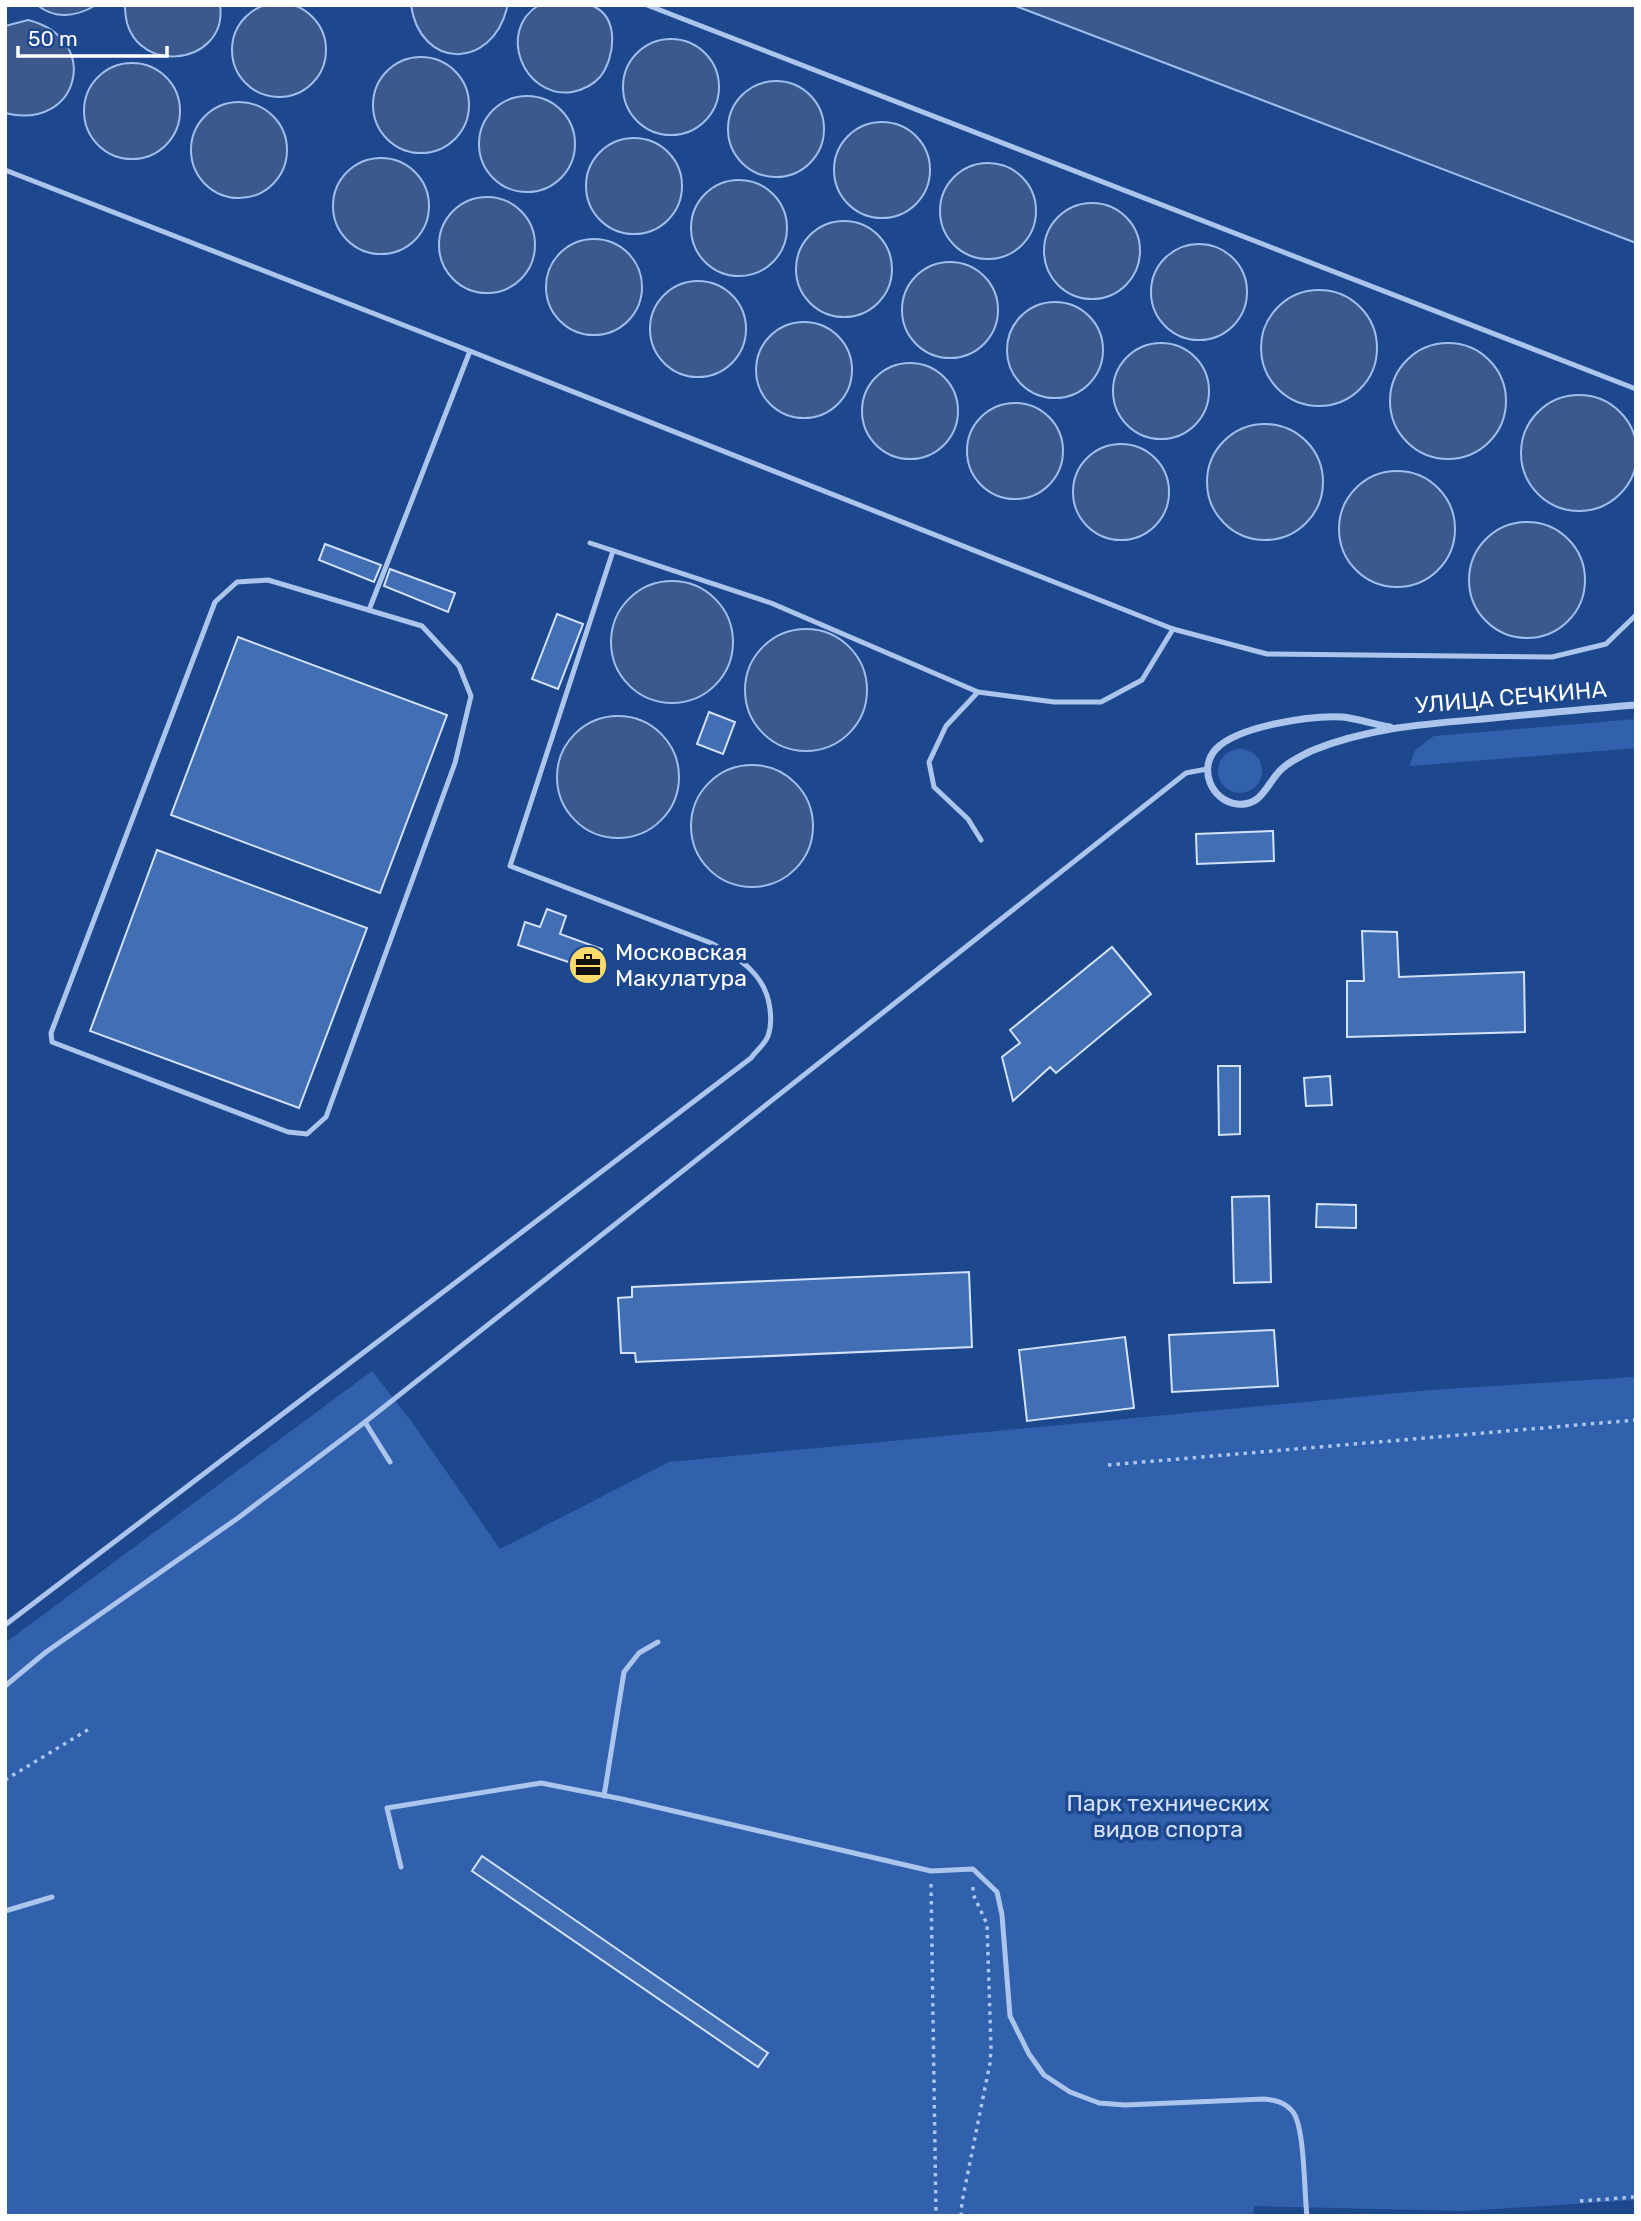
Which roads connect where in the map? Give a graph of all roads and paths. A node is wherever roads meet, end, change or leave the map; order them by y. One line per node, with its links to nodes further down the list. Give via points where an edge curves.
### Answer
1 (647, 5): 4 (lane)
2 (5, 170): 3 (lane)
3 (470, 351): 7 (lane); 9 (lane)
4 (1636, 389)
5 (590, 543): 6 (lane)
6 (613, 551): 10 (lane, via 771,603); 19 (lane, via 510,866 738,957 758,976 768,996 768,1037 751,1058)
7 (369, 611): 7 (lane, via 268,580 237,582 215,602 51,1033 52,1042 288,1132 307,1133 327,1117 455,763 471,696 459,666 422,626)
8 (1636, 615): 9 (lane, via 1606,643 1552,657 1266,654)
9 (1173, 629): 10 (lane, via 1142,680 1101,702 1054,702)
10 (978, 692): 14 (lane, via 946,726 929,762 934,787 968,819)
11 (1636, 705): 12 (street, УЛИЦА СЕЧКИНА)
12 (1390, 727): 13 (street, УЛИЦА СЕЧКИНА, via 1342,717 1295,719 1232,737 1215,750); 13 (street, УЛИЦА СЕЧКИНА, via 1311,751 1284,767 1251,803 1219,797)
13 (1207, 769): 16 (lane, via 1186,773)
14 (981, 840)
15 (1636, 1420): 18 (path)
16 (365, 1422): 17 (lane); 21 (lane)
17 (390, 1462)
18 (1108, 1465)
19 (5, 1625)
20 (658, 1642): 24 (lane, via 639,1653 624,1672)
21 (5, 1686)
22 (89, 1729): 23 (path)
23 (5, 1780)
24 (604, 1796): 25 (lane, via 541,1783 387,1808); 27 (lane)
25 (401, 1867)
26 (973, 1869): 27 (lane); 33 (path, via 973,1894 988,1924 991,2048); 34 (lane, via 997,1892 1010,2017 1044,2075 1099,2104 1280,2101 1293,2113 1300,2130)
27 (931, 1871): 32 (path)
28 (52, 1897): 29 (lane)
29 (5, 1911)
30 (1636, 2197): 31 (path)
31 (1580, 2201)
32 (936, 2216)
33 (961, 2216)
34 (1307, 2216)

